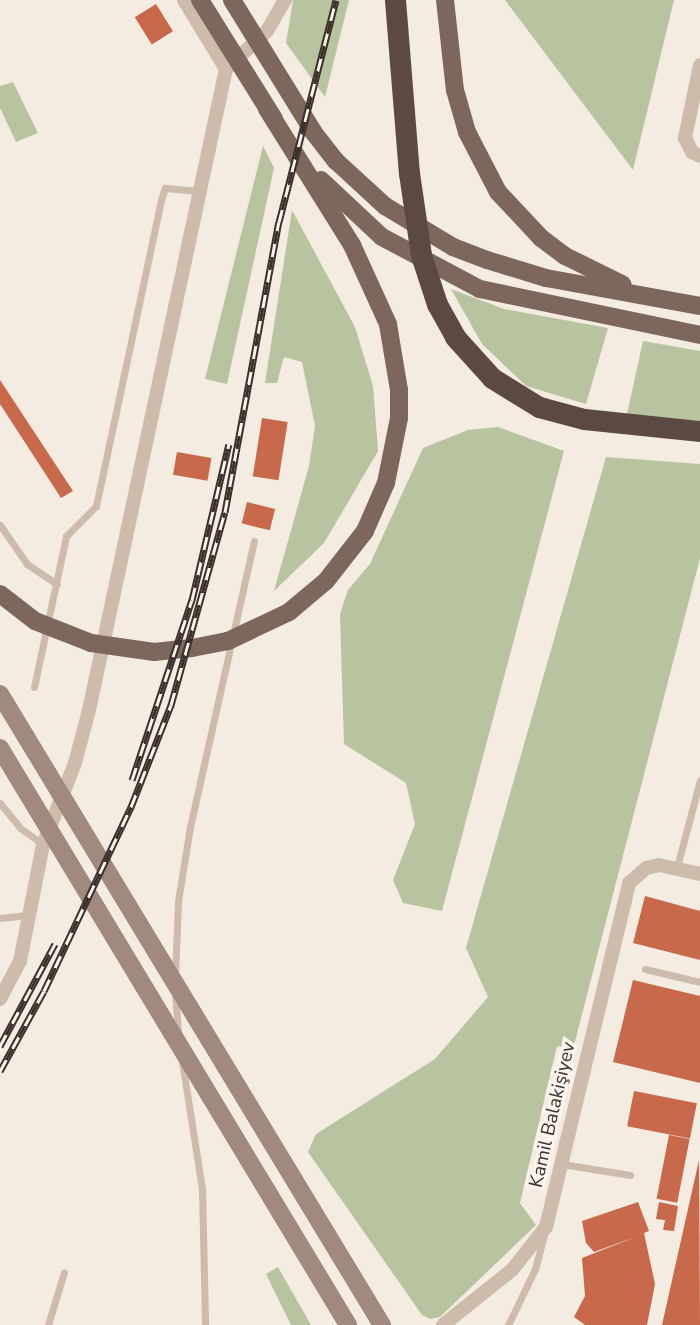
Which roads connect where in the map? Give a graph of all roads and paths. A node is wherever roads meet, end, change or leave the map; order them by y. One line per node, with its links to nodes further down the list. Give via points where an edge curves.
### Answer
1 (184, 0): 8 (street)
2 (200, 0): 9 (main road)
3 (232, 0): 12 (main road, via 314,133 336,161 385,206 453,247 487,260 546,278)
4 (285, 0): 8 (street, via 267,31)
5 (395, 0): 14 (highway, via 409,173 421,255 437,304 477,363 492,379 539,407 584,419)
6 (445, 0): 12 (main road, via 454,80 467,132 482,165 516,214 585,268)
7 (700, 65): 10 (street, via 685,138 692,152)
8 (226, 69): 11 (street)
9 (267, 109): 13 (main road, via 324,184 358,218 440,272 522,301); 18 (main road, via 352,245 388,324 399,390 398,418 386,483 365,531 326,581 289,612 228,641 192,648 154,652 91,643 35,621)
10 (700, 156)
11 (204, 191): 17 (lane, via 165,188 96,506 89,517 69,529); 24 (street, via 89,710 75,763)
12 (700, 306)
13 (700, 335)
14 (700, 431)
15 (0, 525): 17 (lane, via 27,564)
16 (254, 541): 38 (lane, via 178,901 174,1011 202,1188)
17 (57, 584): 19 (lane)
18 (0, 594)
19 (34, 687)
20 (0, 694): 40 (main road)
21 (0, 748): 39 (main road)
22 (700, 780): 25 (lane)
23 (0, 803): 24 (lane, via 19,828)
24 (43, 845): 27 (street)
25 (677, 867): 26 (street); 32 (street, Kamil Balakişiyev, via 659,865 635,875 625,891)
26 (700, 874)
27 (30, 915): 28 (lane); 31 (street, via 20,961)
28 (0, 918)
29 (645, 969): 30 (lane)
30 (700, 982)
31 (0, 999)
32 (561, 1164): 33 (lane); 34 (street, Kamil Balakişiyev)
33 (630, 1175)
34 (546, 1227): 36 (lane, via 535,1269); 41 (street, Kamil Balakişiyev, via 512,1270)
35 (64, 1272): 37 (lane)
36 (510, 1323)
37 (47, 1325)
38 (205, 1325)
39 (348, 1325)
40 (382, 1325)
41 (443, 1325)

